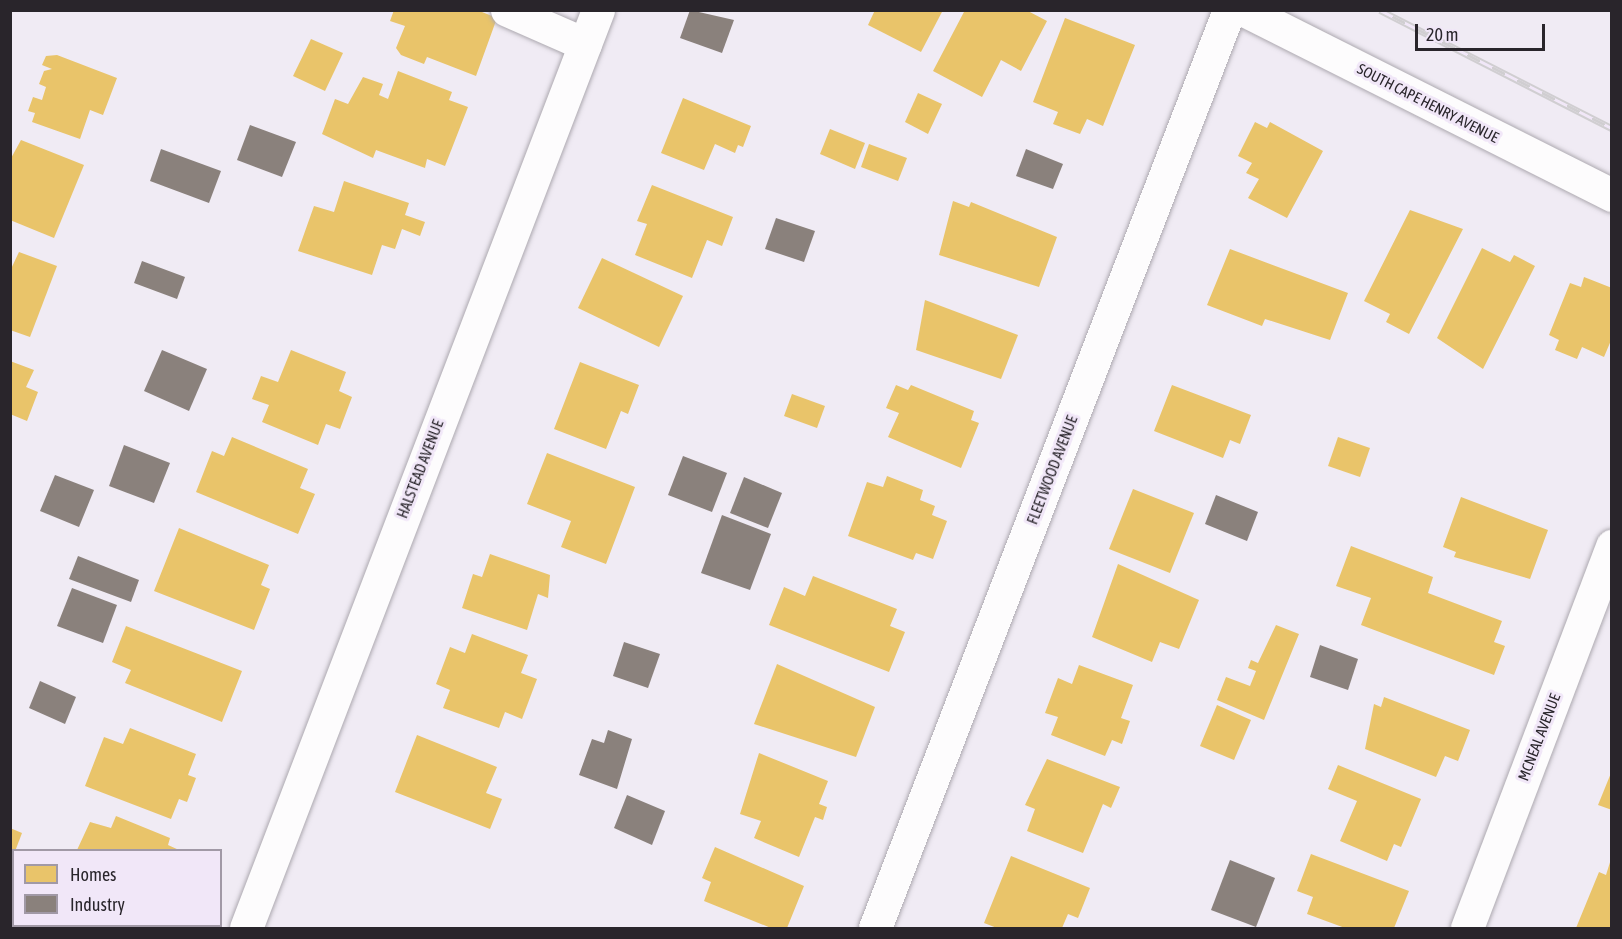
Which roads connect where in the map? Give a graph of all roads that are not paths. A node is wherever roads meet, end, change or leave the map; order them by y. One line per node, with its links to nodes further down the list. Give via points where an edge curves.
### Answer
1 (507, 10): 5 (street)
2 (598, 10): 5 (street, HALSTEAD AVENUE)
3 (1228, 10): 9 (street, FLEETWOOD AVENUE)
4 (1244, 10): 6 (street, SOUTH CAPE HENRY AVENUE)
5 (585, 44): 8 (street, HALSTEAD AVENUE)
6 (1611, 195)
7 (1611, 546): 10 (street, MCNEAL AVENUE)
8 (246, 928)
9 (875, 928)
10 (1467, 928)

